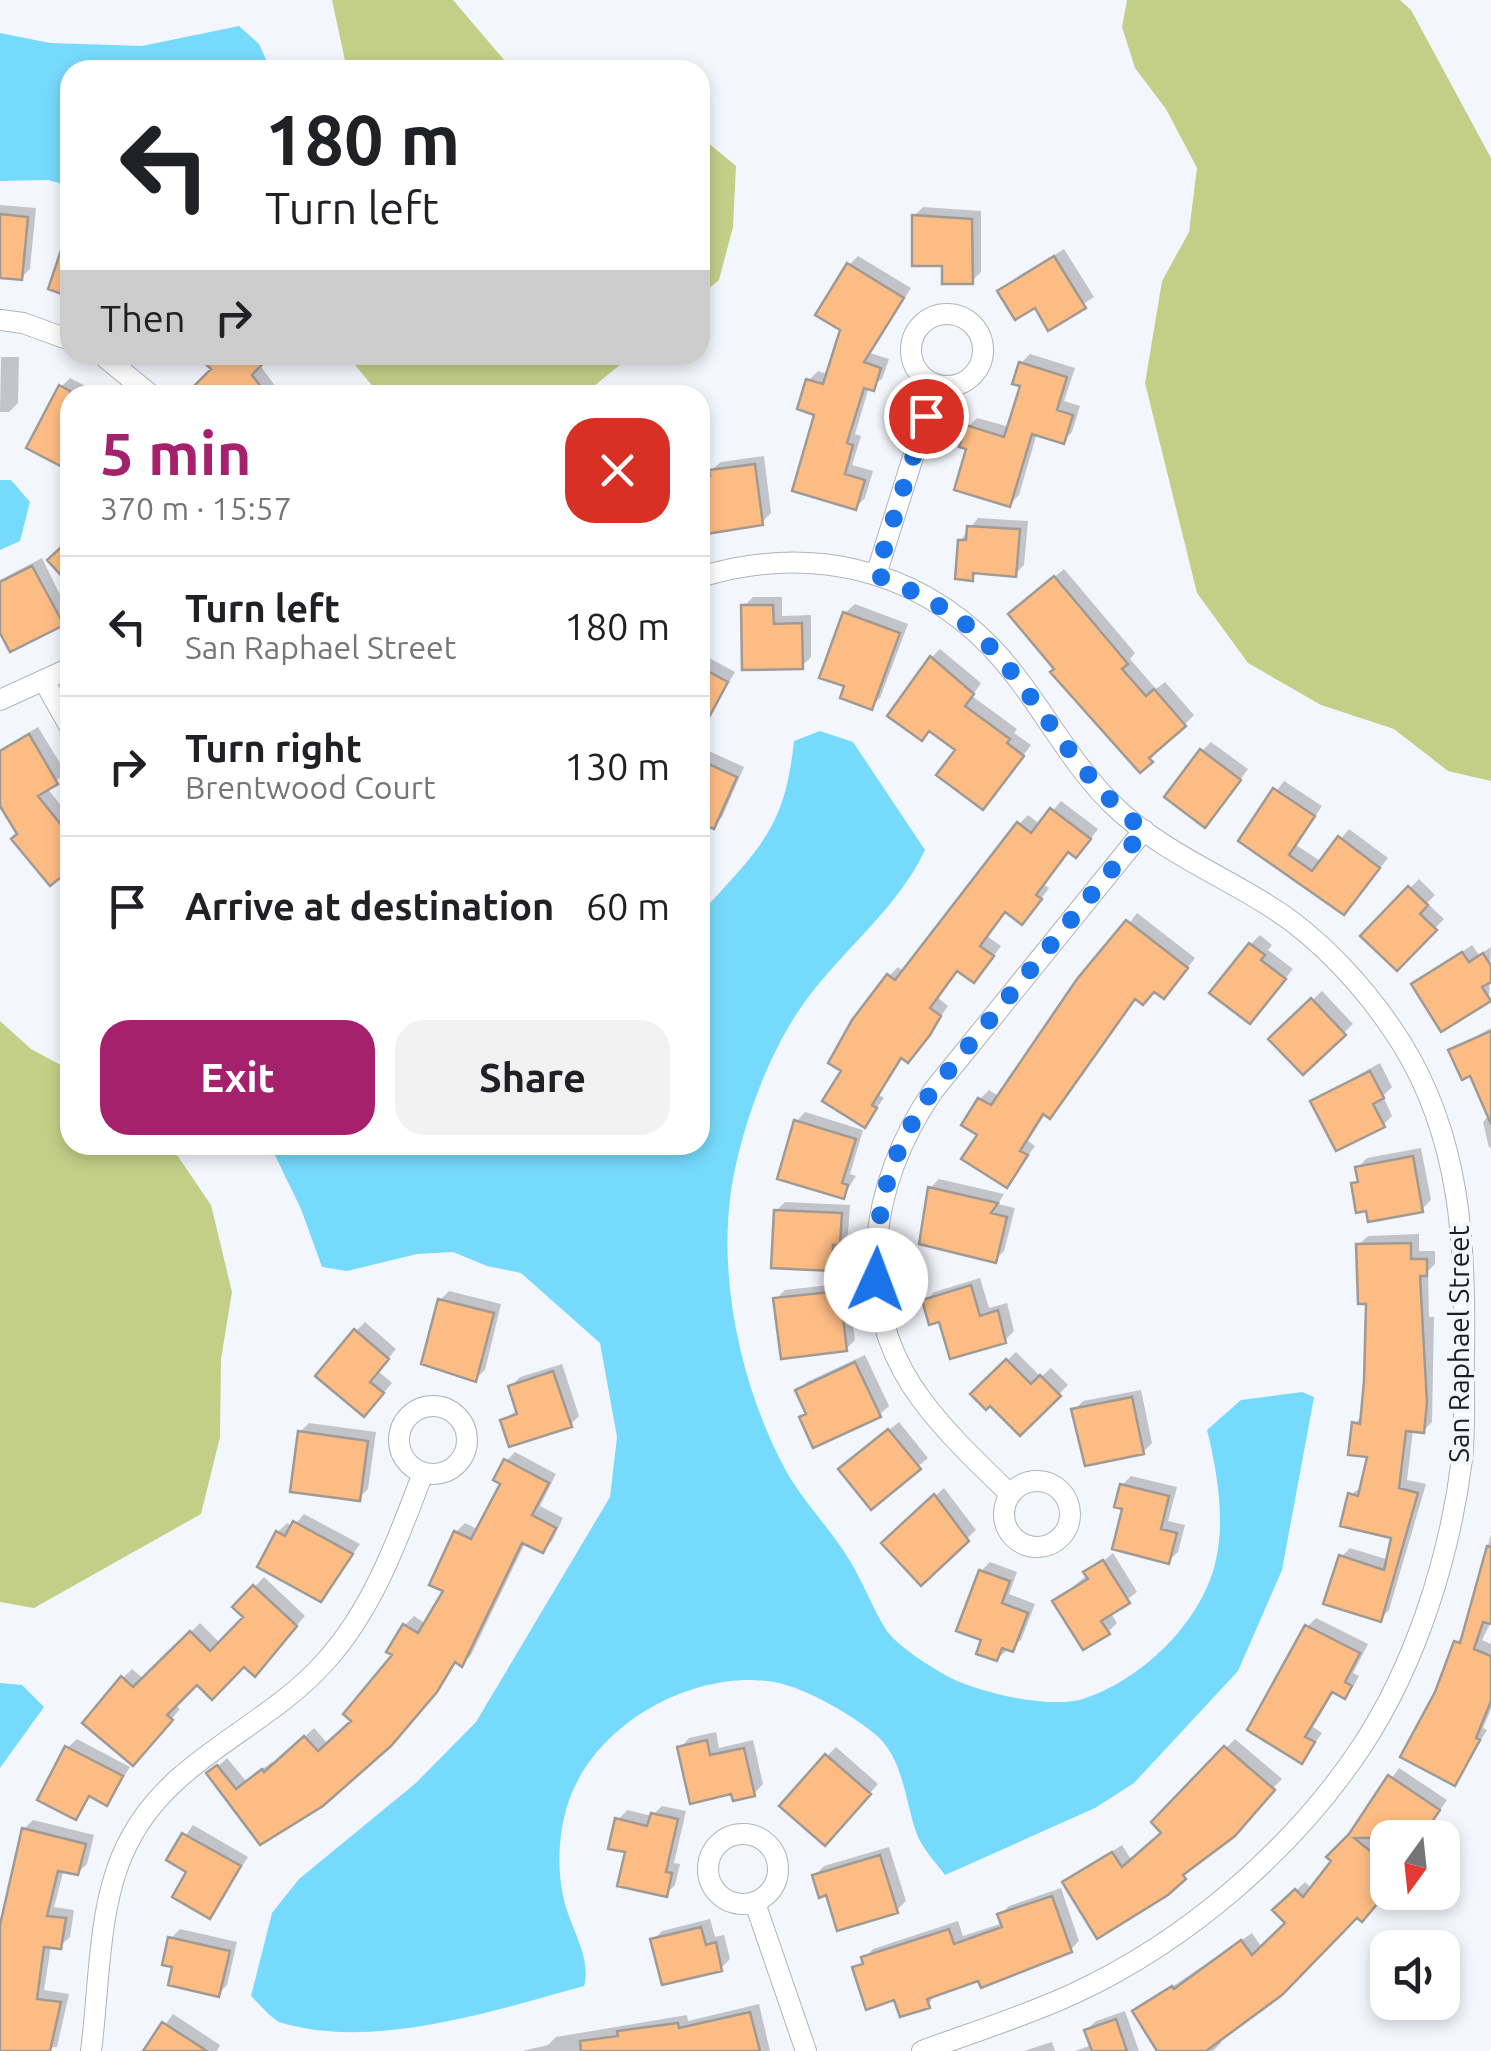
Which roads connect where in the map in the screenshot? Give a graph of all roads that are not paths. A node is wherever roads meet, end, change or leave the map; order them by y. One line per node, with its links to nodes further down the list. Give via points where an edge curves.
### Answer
1 (0, 320): 2 (street)
2 (60, 336)
3 (114, 365): 5 (street)
4 (936, 384): 7 (street)
5 (139, 385)
6 (710, 574): 7 (street, San Raphael Street, via 736,566 830,562)
7 (876, 575): 12 (street, San Raphael Street, via 951,615 991,646 1107,800)
8 (60, 673): 9 (street)
9 (44, 680): 10 (street); 11 (street)
10 (0, 700)
11 (60, 709)
12 (1144, 830): 14 (street, via 932,1091 904,1133 886,1178 876,1280 902,1366 959,1444); 18 (street, San Raphael Street, via 1300,928 1365,994 1403,1046 1458,1189 1466,1268 1462,1458 1439,1571 1409,1653 1363,1745 1309,1812 1192,1923 1132,1962 1076,1993)
13 (422, 1473): 16 (street, via 396,1547 362,1612 325,1662 178,1774 142,1818 113,1886)
14 (1010, 1494)
15 (755, 1903): 17 (street)
16 (92, 2051)
17 (806, 2051)
18 (922, 2051)

